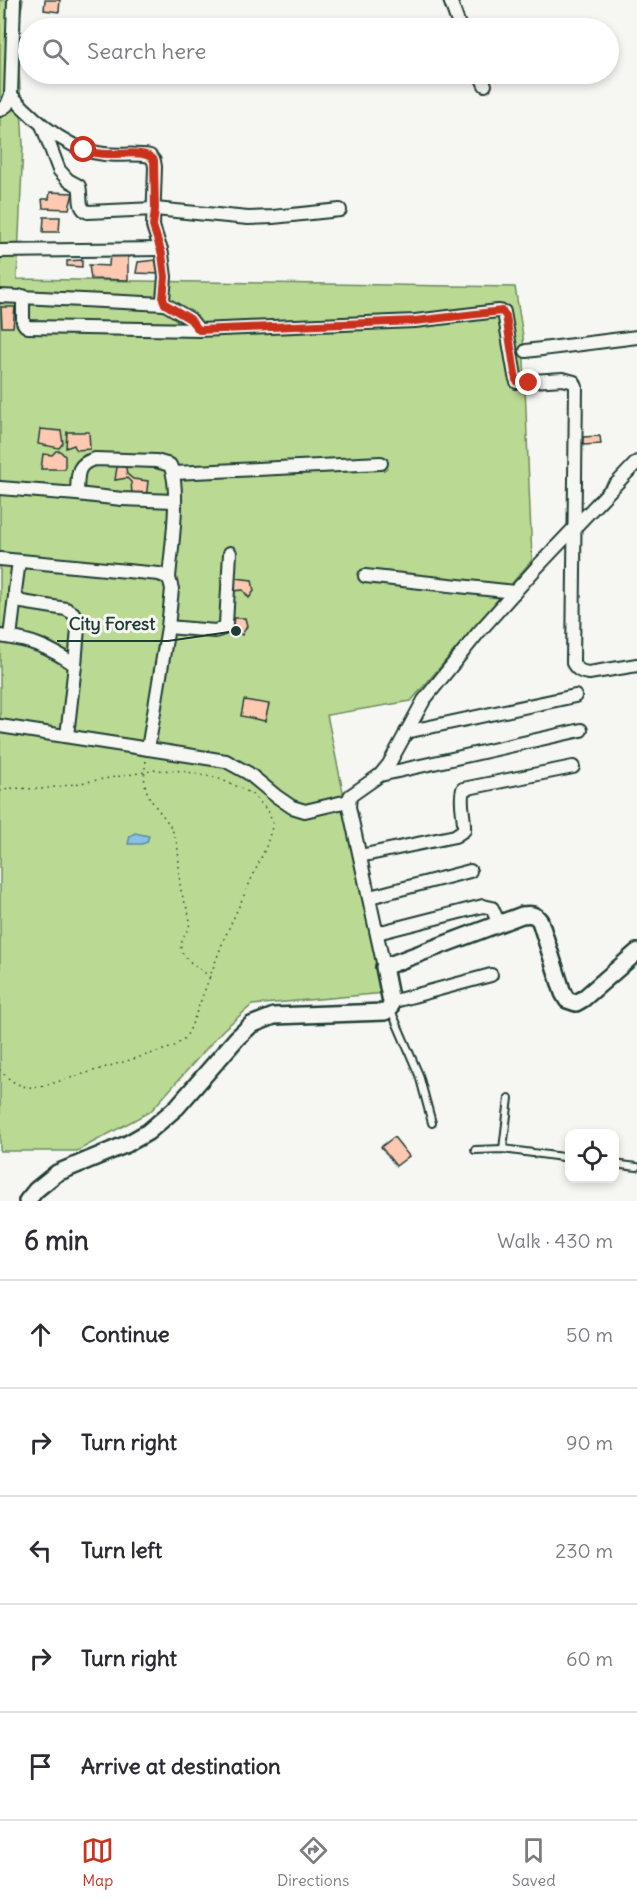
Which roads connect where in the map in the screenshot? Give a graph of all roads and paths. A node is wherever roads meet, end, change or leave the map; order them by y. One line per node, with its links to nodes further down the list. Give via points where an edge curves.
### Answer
1 (14, 0): 4 (street)
2 (450, 0): 3 (street)
3 (456, 18)
4 (11, 95): 5 (street); 6 (street)
5 (0, 110)
6 (42, 125): 7 (street, via 94,153 150,156 155,167); 7 (street, via 59,170 79,186 80,205 85,211)
7 (155, 209): 8 (street, via 248,218); 9 (street, via 154,231)
8 (340, 210)
9 (161, 249): 10 (street); 13 (street)
10 (0, 251)
11 (0, 296): 12 (street)
12 (23, 296): 13 (street); 14 (street, via 23,322 28,327)
13 (165, 304): 14 (street, via 190,319)
14 (199, 330): 23 (street, via 504,312 518,382 563,379 574,382 576,387)
15 (637, 337): 16 (street)
16 (526, 351)
17 (637, 462): 23 (street)
18 (381, 463): 19 (street)
19 (174, 473): 21 (street, via 170,465 156,461 94,459 81,466); 22 (street)
20 (0, 488): 21 (street)
21 (77, 494): 22 (street)
22 (174, 501): 28 (street)
23 (576, 527): 29 (street); 34 (street, via 573,663 576,669 590,673)
24 (230, 553): 31 (street, via 224,628 215,631)
25 (0, 559): 26 (street)
26 (19, 561): 28 (street); 30 (street)
27 (365, 576): 29 (street)
28 (169, 578): 31 (street, via 172,589)
29 (515, 592): 38 (street, via 439,679)
30 (15, 596): 32 (street); 33 (street, via 22,602 73,613 78,628)
31 (168, 627): 40 (street)
32 (5, 637): 33 (street, via 54,650)
33 (75, 665): 39 (street)
34 (637, 665)
35 (576, 696): 38 (street)
36 (0, 726): 39 (street)
37 (581, 730): 43 (street)
38 (406, 732): 43 (street)
39 (67, 736): 40 (street)
40 (148, 754): 42 (path); 45 (street, via 226,761 292,807 305,811)
41 (573, 766): 46 (street, via 463,789 465,823 461,833)
42 (144, 771): 44 (path, via 63,786); 54 (path, via 148,796 170,827 178,847 181,890 190,921 181,947 183,954); 54 (path, via 183,771 223,780 253,795 272,818 266,847)
43 (380, 774): 45 (street)
44 (0, 791)
45 (348, 801): 46 (street)
46 (360, 856): 48 (street)
47 (470, 871): 48 (street)
48 (370, 897): 50 (street)
49 (499, 924): 50 (street, via 492,908 483,906); 51 (street, via 522,915 536,916 563,993 571,1002 583,999); 52 (street)
50 (377, 933): 52 (street)
51 (637, 952)
52 (384, 967): 55 (street)
53 (491, 975): 55 (street)
54 (210, 977): 56 (path, via 189,1032 173,1047 40,1087 20,1086)
55 (391, 1005): 58 (lane, via 419,1075); 64 (street, via 379,1013 274,1016 251,1025 177,1107 148,1132 57,1173)
56 (0, 1070)
57 (509, 1098): 59 (lane)
58 (432, 1123)
59 (503, 1149): 60 (lane); 61 (lane)
60 (475, 1150)
61 (565, 1157)
62 (619, 1165): 63 (lane)
63 (637, 1167)
64 (27, 1201)

